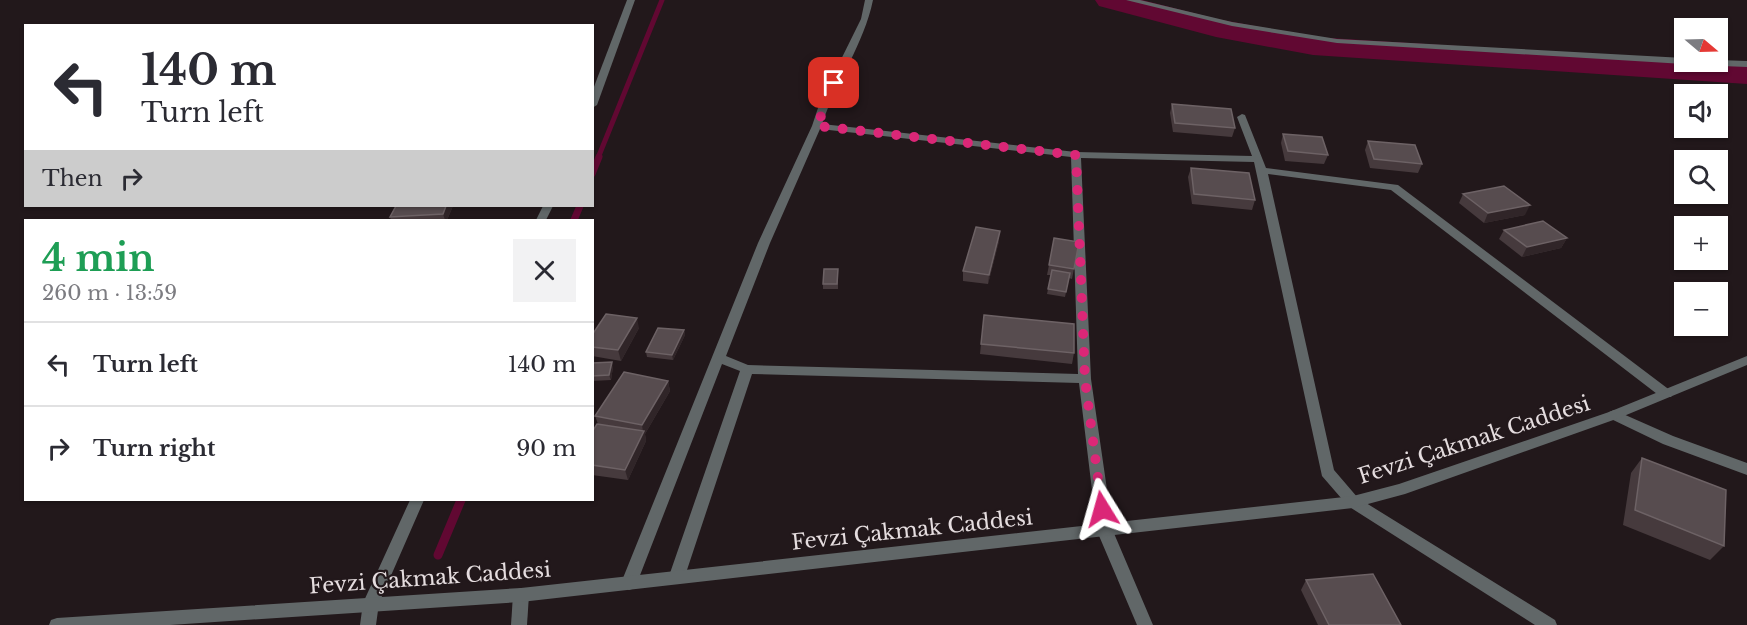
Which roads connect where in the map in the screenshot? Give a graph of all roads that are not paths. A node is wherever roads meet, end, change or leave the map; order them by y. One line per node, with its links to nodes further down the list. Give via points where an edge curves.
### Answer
1 (631, 0): 7 (street)
2 (869, 0): 9 (street, via 865,19)
3 (1130, 0): 4 (street, via 1232,24 1337,41)
4 (1674, 60)
5 (1728, 63): 6 (street)
6 (1747, 64)
7 (594, 100)
8 (1242, 117): 11 (street)
9 (817, 126): 10 (street); 12 (street, via 764,243)
10 (1076, 155): 11 (street); 15 (street)
11 (1260, 164): 16 (street, via 1394,188); 20 (street, via 1327,472)
12 (719, 358): 14 (street); 23 (street)
13 (1747, 360): 16 (street, Fevzi Çakmak Caddesi)
14 (747, 369): 15 (street); 22 (street)
15 (1085, 380): 21 (street)
16 (1666, 394): 17 (street, Fevzi Çakmak Caddesi)
17 (1614, 415): 18 (street); 20 (street, Fevzi Çakmak Caddesi, via 1400,490)
18 (1747, 469)
19 (417, 501): 25 (street)
20 (1353, 502): 21 (street, Fevzi Çakmak Caddesi); 30 (street)
21 (1105, 531): 22 (street, Fevzi Çakmak Caddesi); 29 (street)
22 (677, 576): 23 (street, Fevzi Çakmak Caddesi)
23 (629, 583): 24 (street, Fevzi Çakmak Caddesi)
24 (521, 595): 25 (street, Fevzi Çakmak Caddesi); 28 (street)
25 (371, 603): 26 (street, Fevzi Çakmak Caddesi); 27 (street)
26 (57, 625)
27 (368, 625)
28 (519, 625)
29 (1145, 625)
30 (1549, 625)

